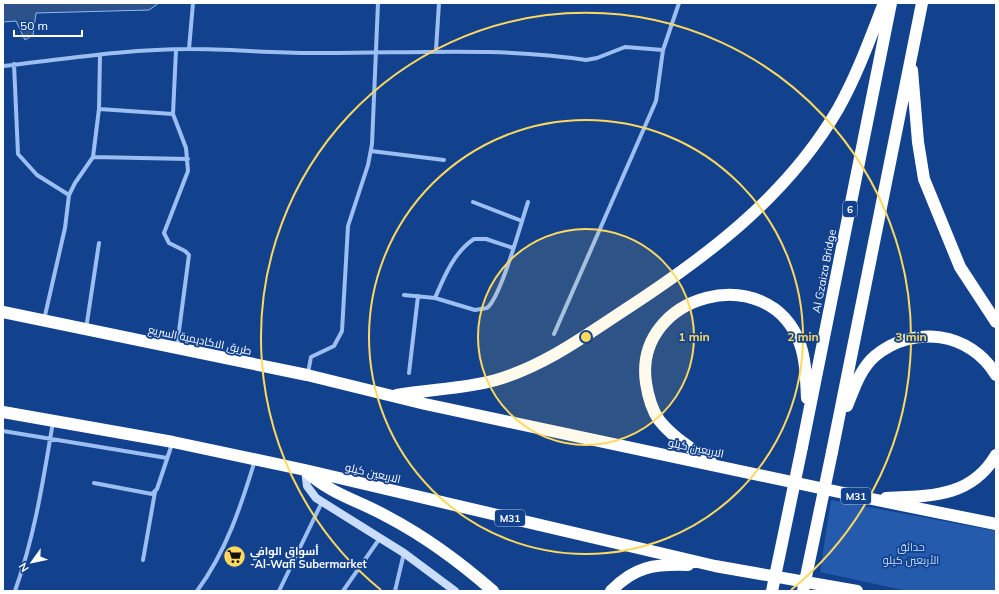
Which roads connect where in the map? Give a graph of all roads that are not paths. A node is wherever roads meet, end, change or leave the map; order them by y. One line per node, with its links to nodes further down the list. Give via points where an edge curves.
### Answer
1 (193, 3): 8 (street)
2 (378, 3): 12 (street)
3 (439, 3): 10 (street)
4 (679, 3): 11 (street)
5 (884, 3): 41 (highway, via 859,67 826,128 768,200 722,242 648,295 558,353 526,369 482,384)
6 (891, 3): 43 (highway, Al Gzaiza Bridge / 6)
7 (922, 3): 13 (highway)
8 (189, 49): 9 (street); 12 (street, via 311,53)
9 (176, 50): 14 (street); 18 (street)
10 (436, 50): 11 (street, via 512,52 586,60 625,47); 12 (street)
11 (663, 50): 36 (street, via 656,101)
12 (376, 52): 19 (street)
13 (911, 53): 34 (highway, via 918,142 924,179 960,266); 46 (highway)
14 (100, 55): 15 (street); 17 (street)
15 (14, 64): 16 (street); 23 (street, via 18,154 37,175)
16 (3, 66)
17 (99, 110): 18 (street); 20 (street)
18 (174, 114): 21 (street)
19 (371, 151): 22 (street); 39 (street, via 348,226 342,331 334,346 311,357)
20 (93, 157): 21 (street); 23 (street, via 74,183)
21 (188, 159): 37 (street, via 185,181 164,233 169,244 189,255)
22 (444, 160)
23 (69, 195): 33 (street, via 65,228)
24 (473, 202): 26 (street)
25 (528, 202): 26 (street)
26 (522, 221): 28 (street)
27 (98, 243): 35 (street)
28 (513, 248): 31 (street, via 486,239 474,239 458,254); 31 (street, via 494,299 487,308 475,310)
29 (404, 295): 30 (street)
30 (418, 296): 31 (street); 38 (street)
31 (435, 298)
32 (3, 312): 33 (highway, طريق الاكاديمية السريع)
33 (44, 320): 35 (highway, طريق الاكاديمية السريع)
34 (996, 322)
35 (86, 329): 37 (highway, طريق الاكاديمية السريع)
36 (554, 334)
37 (177, 348): 39 (highway, طريق الاكاديمية السريع)
38 (409, 373)
39 (307, 375): 41 (highway, طريق الاكاديمية السريع)
40 (996, 375): 46 (highway, via 985,360 972,349 941,336 904,340 890,345 865,368)
41 (391, 396): 52 (highway, الاربعين كيلو / M31)
42 (3, 412): 44 (highway)
43 (808, 415): 52 (highway, via 806,373 800,344 776,311 767,304 742,295 706,297 684,306 664,323 651,344 645,375 647,387 653,408 663,424 681,441); 71 (highway, Al Gzaiza Bridge / 6, bridge)
44 (53, 422): 47 (street); 48 (highway)
45 (3, 431): 47 (street)
46 (836, 435): 72 (highway, bridge)
47 (50, 439): 50 (street); 63 (street, via 37,517)
48 (173, 442): 50 (street); 51 (highway)
49 (996, 455): 56 (highway, via 985,470 968,484 945,493)
50 (167, 458): 55 (street)
51 (255, 460): 53 (highway); 64 (street, via 238,515)
52 (717, 466): 56 (highway, الاربعين كيلو / M31)
53 (305, 470): 57 (main road, via 307,486); 62 (highway, الاربعين كيلو / M31); 69 (highway, via 325,488 368,506 415,532 464,566)
54 (94, 483): 55 (street, via 148,495)
55 (155, 492): 61 (street)
56 (867, 498): 58 (highway, الاربعين كيلو / M31)
57 (322, 502): 59 (main road); 65 (street)
58 (996, 524)
59 (380, 537): 60 (main road); 66 (street)
60 (404, 553): 67 (street); 68 (main road)
61 (143, 560)
62 (715, 566): 70 (highway, via 667,564 650,567 627,576); 73 (highway, الاربعين كيلو / M31)
63 (15, 591)
64 (198, 591)
65 (279, 591)
66 (343, 591)
67 (395, 591)
68 (455, 591)
69 (493, 591)
70 (611, 591)
71 (772, 591)
72 (802, 591)
73 (856, 591)

